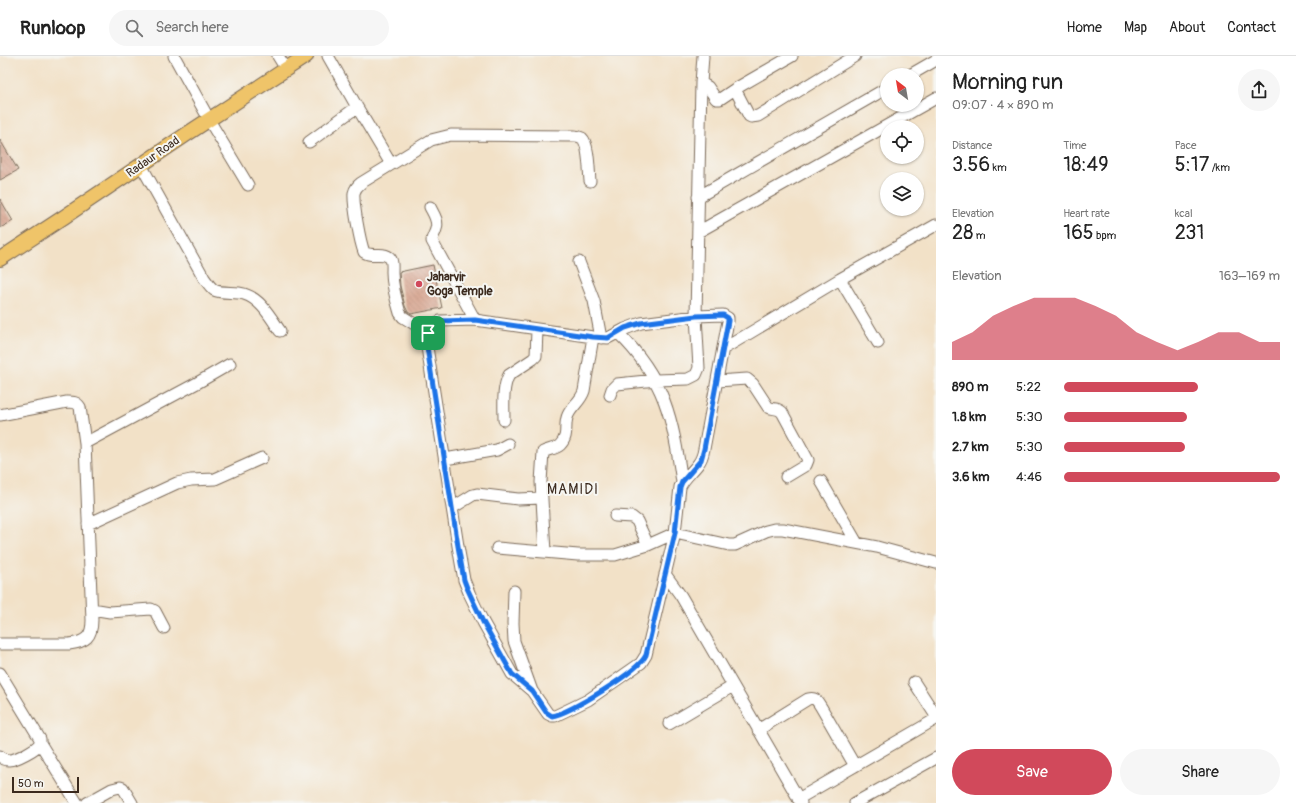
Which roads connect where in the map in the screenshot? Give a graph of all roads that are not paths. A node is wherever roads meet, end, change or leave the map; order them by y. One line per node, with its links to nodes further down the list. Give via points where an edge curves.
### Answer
1 (174, 56): 15 (street)
2 (306, 56): 15 (main road, Radaur Road)
3 (328, 56): 14 (street)
4 (702, 56): 10 (street)
5 (792, 56): 11 (street)
6 (855, 56): 11 (street, via 758,116 749,116)
7 (285, 58): 15 (main road, Radaur Road)
8 (936, 60): 9 (street)
9 (922, 68)
10 (701, 84): 11 (street, via 708,87 716,100); 21 (street)
11 (735, 89)
12 (880, 92): 21 (street)
13 (936, 98): 24 (street)
14 (357, 107): 16 (street); 17 (street)
15 (207, 116): 18 (main road, Radaur Road); 20 (street); 25 (main road, Radaur Road)
16 (309, 142)
17 (391, 164): 19 (street, via 430,140 451,135 575,136 582,138 586,148); 33 (street, via 361,183 354,191 363,249 367,254 390,257 400,313)
18 (141, 165): 26 (main road, Radaur Road); 32 (street, via 213,290 238,292 250,296 267,312)
19 (590, 181)
20 (248, 185)
21 (698, 197): 24 (street)
22 (430, 207): 30 (street, via 437,225 432,241)
23 (936, 225): 28 (street)
24 (698, 232): 29 (street)
25 (0, 248)
26 (0, 259)
27 (579, 262): 35 (street, via 594,301)
28 (840, 279): 36 (street); 37 (street)
29 (696, 316): 34 (street, via 641,323); 37 (street, via 723,315 728,318); 39 (street, via 699,368 696,375 688,380)
30 (475, 320): 31 (street); 33 (street, via 440,321 431,327)
31 (537, 330): 35 (street); 43 (street, via 536,356 507,379)
32 (280, 331)
33 (428, 333): 47 (street, via 427,347)
34 (618, 333): 35 (street, via 608,338); 39 (street, via 628,342)
35 (597, 338): 51 (street, via 582,398 566,420 567,433 560,444 543,452)
36 (878, 343)
37 (723, 349): 40 (street)
38 (230, 364): 44 (street)
39 (656, 380): 41 (street, via 617,384); 50 (street, via 676,440)
40 (717, 381): 48 (street, via 747,379 768,407 777,408 782,412 808,460 806,465); 50 (street, via 701,460)
41 (610, 395)
42 (0, 415): 44 (street, via 73,402 80,407)
43 (504, 420)
44 (85, 443): 54 (street)
45 (508, 444): 47 (street, via 497,450)
46 (262, 458): 54 (street, via 215,479 177,483)
47 (445, 459): 52 (street)
48 (786, 477)
49 (821, 481): 56 (street)
50 (682, 482): 55 (street, via 678,496)
51 (542, 498): 52 (street, via 518,499 477,494); 59 (street)
52 (452, 508): 69 (street, via 464,580 470,595 512,674)
53 (616, 516): 57 (street, via 634,518)
54 (88, 524): 63 (street)
55 (675, 533): 56 (street, via 734,545 774,529 783,529); 57 (street); 61 (street)
56 (857, 543): 60 (street)
57 (648, 545): 59 (street, via 616,555)
58 (497, 548): 59 (street)
59 (545, 552)
60 (936, 563)
61 (665, 574): 68 (street, via 681,596); 69 (street, via 646,655 641,663 588,700 555,716 546,712)
62 (514, 591): 69 (street, via 514,641)
63 (92, 609): 64 (street, via 110,612 151,609 155,611); 65 (street, via 92,628 85,640 79,643)
64 (164, 628)
65 (0, 644)
66 (0, 673): 73 (street)
67 (914, 682): 70 (street)
68 (733, 686): 71 (street); 72 (street)
69 (532, 691)
70 (936, 717): 76 (street)
71 (669, 724)
72 (758, 730): 76 (street, via 808,698 816,699); 77 (street)
73 (40, 743): 74 (street, via 35,749 11,760); 78 (street)
74 (0, 756)
75 (936, 758): 81 (street)
76 (855, 766): 77 (street)
77 (799, 801)
78 (77, 803)
79 (87, 803): 80 (street, via 120,787)
80 (132, 803)
81 (855, 803)

